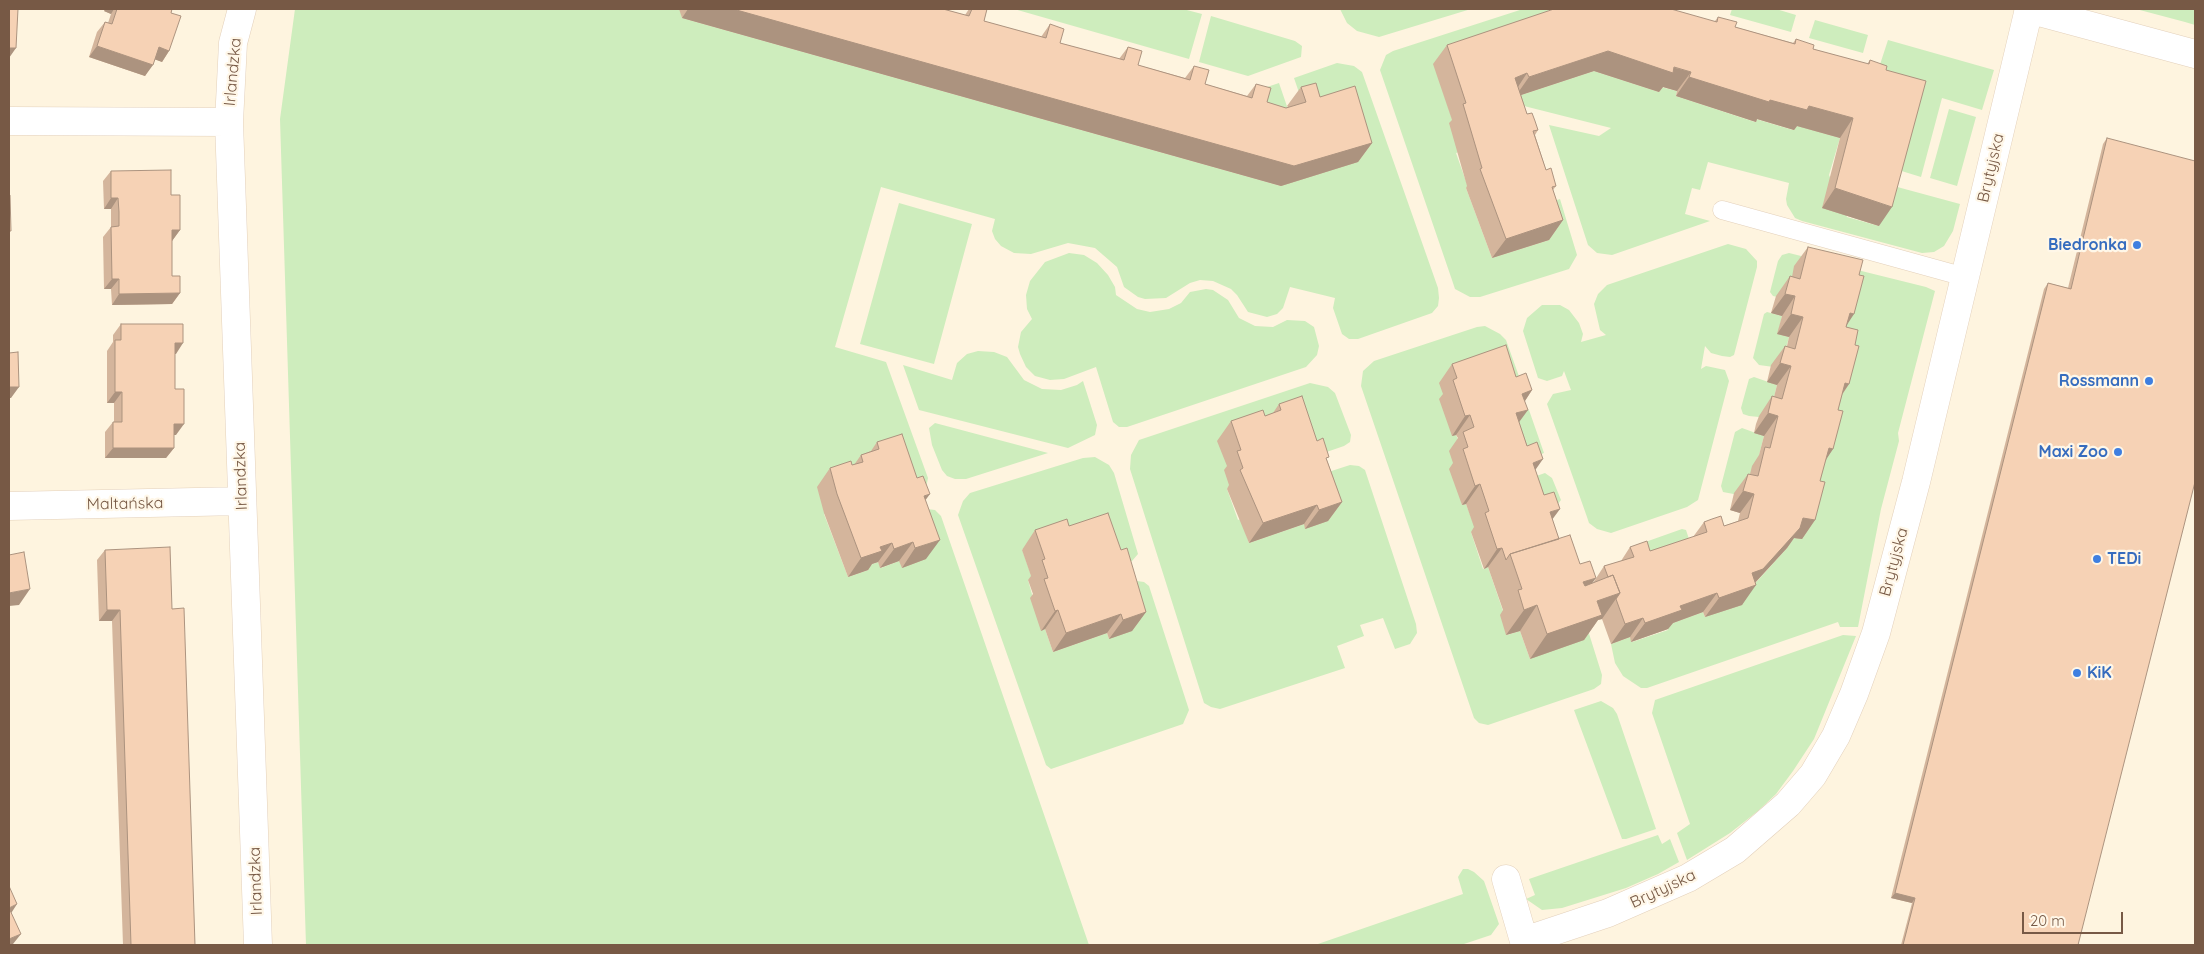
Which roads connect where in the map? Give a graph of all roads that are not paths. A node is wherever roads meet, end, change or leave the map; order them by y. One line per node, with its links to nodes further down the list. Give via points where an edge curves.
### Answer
1 (242, 9): 5 (street, Irlandzka, via 233,43)
2 (2029, 9): 3 (street); 7 (street, Brytyjska)
3 (2195, 54)
4 (9, 121): 5 (street)
5 (229, 122): 8 (street, Irlandzka)
6 (1722, 210): 7 (lane)
7 (1965, 277): 11 (street, Brytyjska, via 1876,633 1839,728 1813,774 1765,826 1735,850 1688,878 1608,913)
8 (242, 501): 9 (street, Maltańska); 12 (street, Irlandzka)
9 (9, 506)
10 (1506, 879): 11 (street, Brytyjska)
11 (1518, 943)
12 (258, 945)

